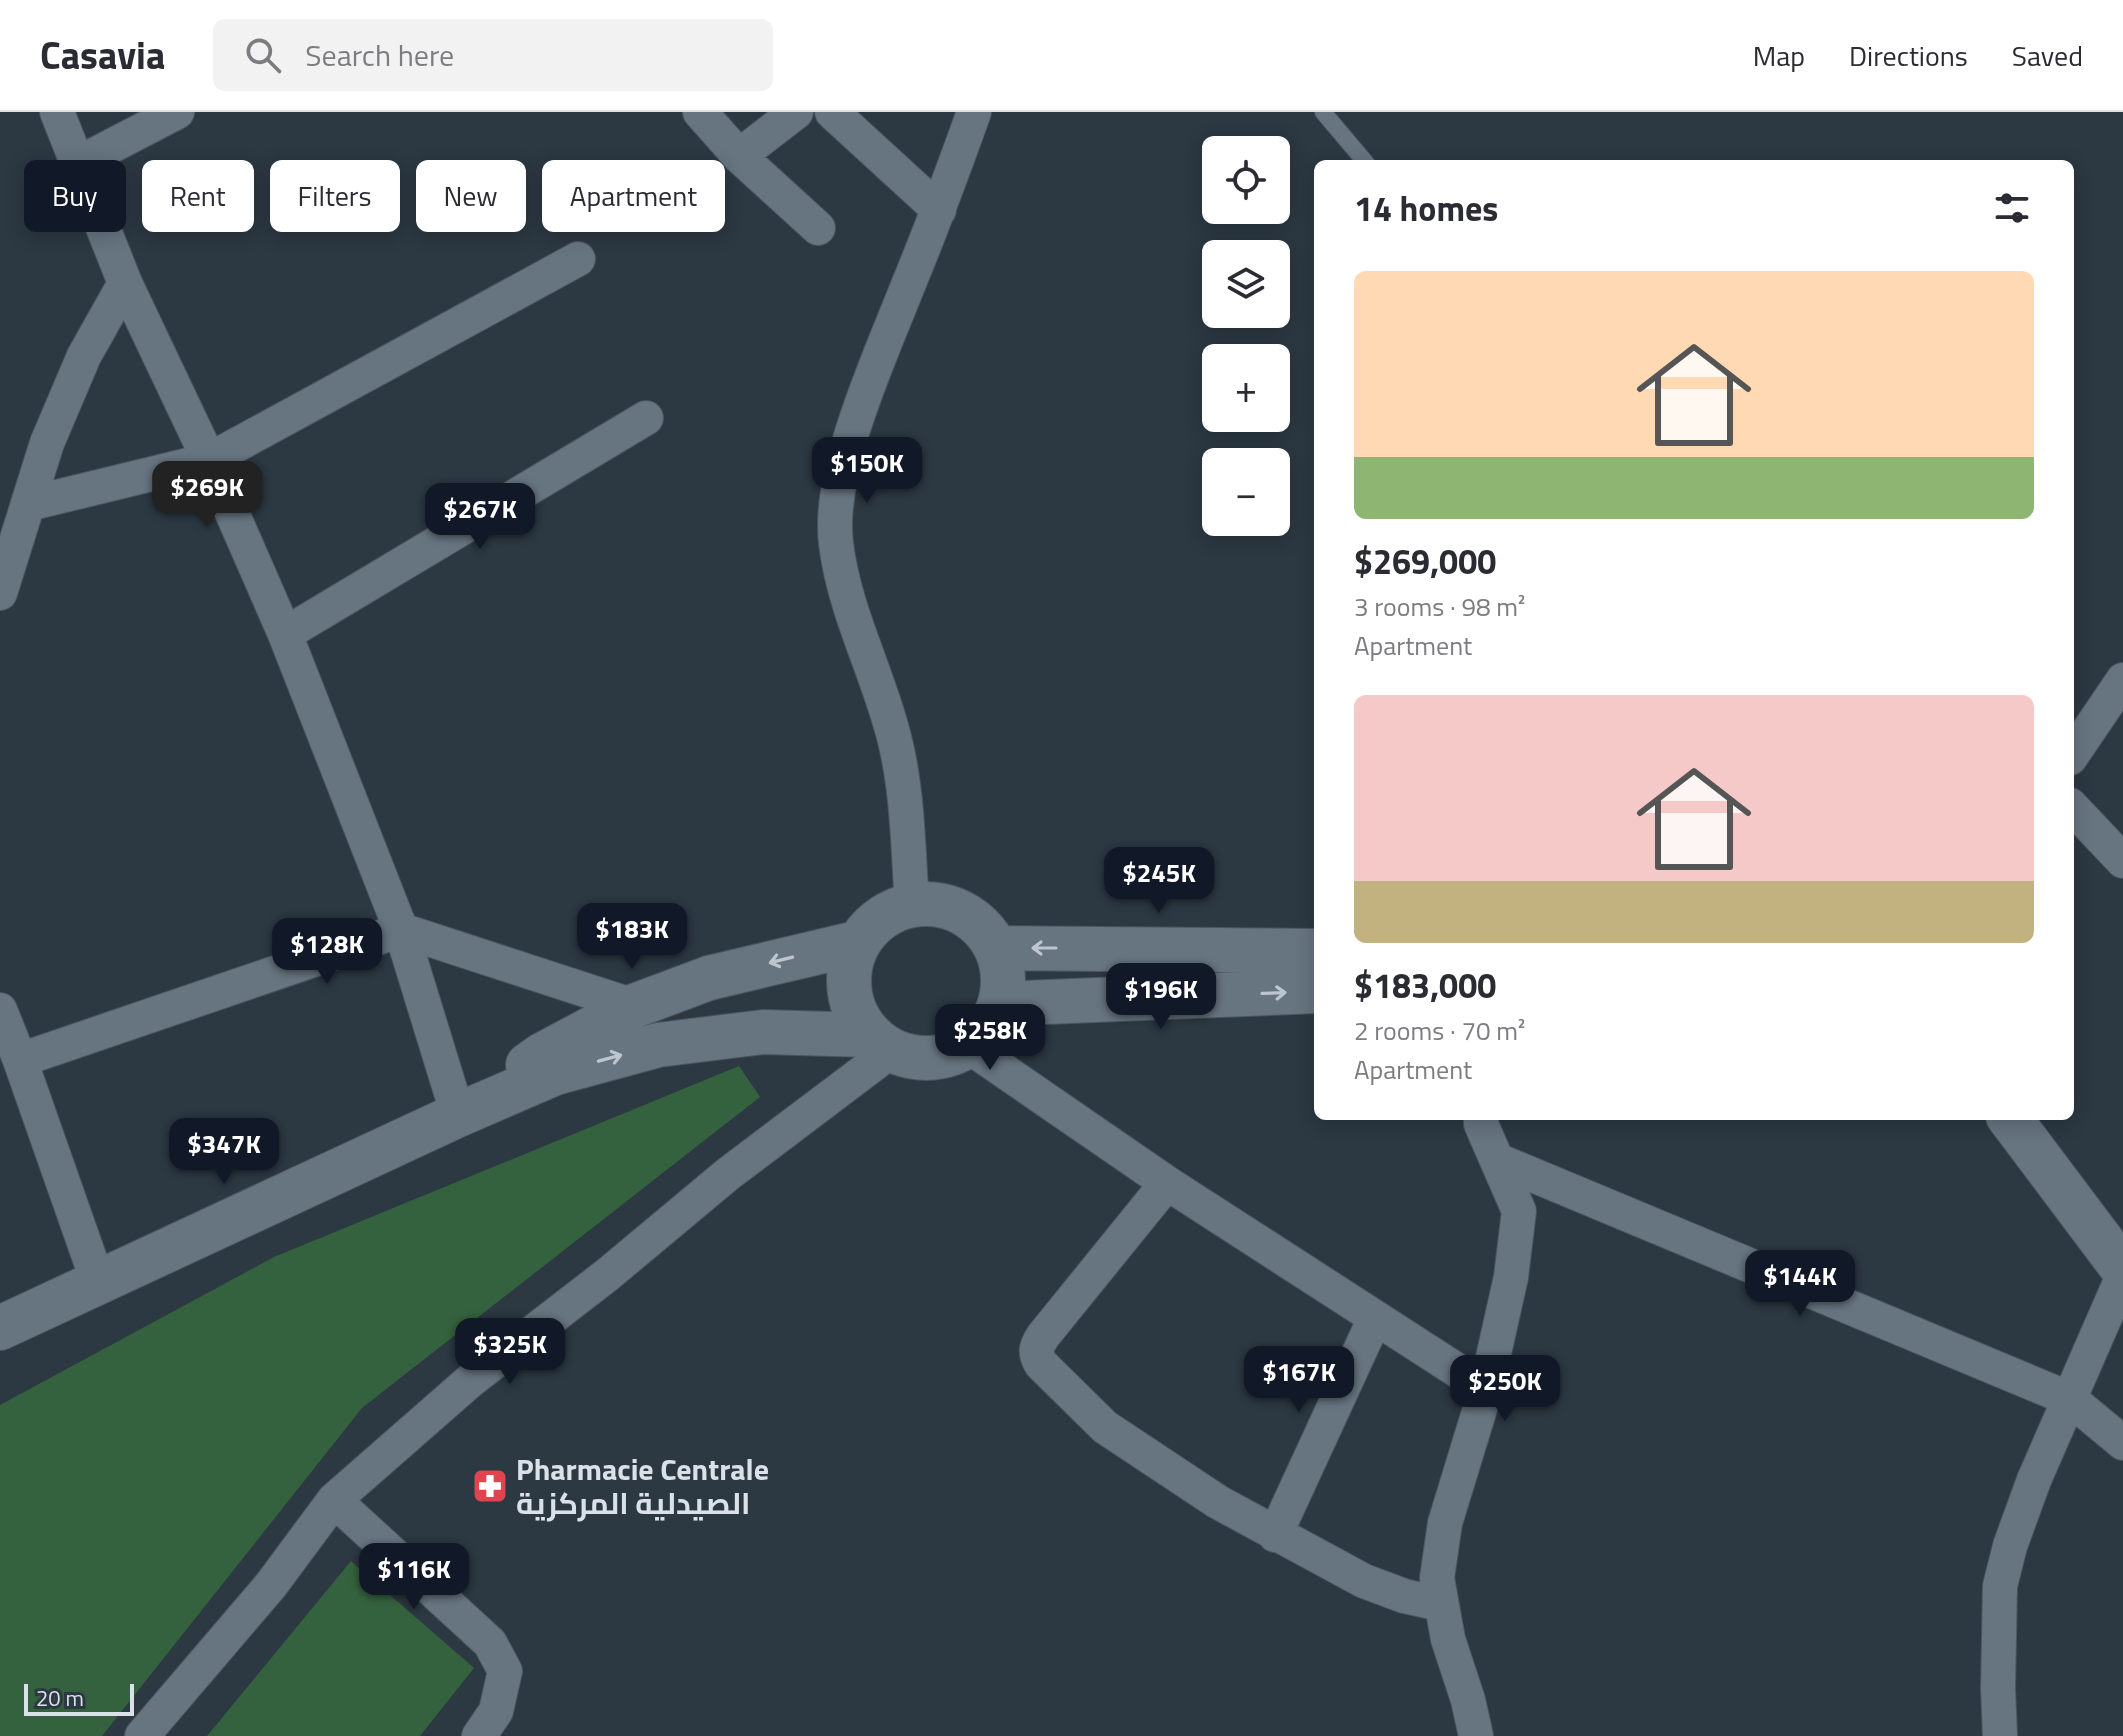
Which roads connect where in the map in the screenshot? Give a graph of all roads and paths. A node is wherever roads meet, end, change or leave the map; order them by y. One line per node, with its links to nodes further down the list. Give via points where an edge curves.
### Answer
1 (57, 112): 9 (street)
2 (177, 112): 10 (street)
3 (700, 112): 8 (street)
4 (796, 112): 8 (street)
5 (832, 112): 12 (street)
6 (974, 112): 12 (street)
7 (1323, 112): 11 (lane)
8 (739, 156): 13 (street)
9 (75, 160)
10 (85, 160)
11 (1364, 160)
12 (939, 210): 26 (street, via 865,395 842,469 835,540 846,600 895,740)
13 (818, 228)
14 (104, 232): 16 (street)
15 (578, 259): 18 (street)
16 (125, 283): 18 (street); 19 (street, via 84,356)
17 (646, 418): 21 (street)
18 (209, 460): 19 (street); 21 (street)
19 (28, 504): 20 (street)
20 (0, 593)
21 (285, 634): 27 (street)
22 (2123, 680): 23 (street)
23 (2074, 752)
24 (2074, 809): 25 (street)
25 (2123, 861)
26 (912, 904): 28 (main road, via 880,917); 29 (main road, via 946,905 976,921)
27 (401, 930): 33 (street); 37 (street); 38 (street)
28 (857, 943): 33 (main road, one-way to 33, via 709,978); 35 (main road, via 847,974 851,1007)
29 (997, 948): 30 (main road, one-way to 29); 32 (main road, via 1004,976)
30 (1314, 951)
31 (1314, 991): 32 (main road, one-way to 31)
32 (1000, 1004): 36 (main road, via 988,1028)
33 (634, 1006): 38 (main road, via 542,1055)
34 (0, 1010): 37 (street)
35 (880, 1043): 36 (main road, via 930,1059); 38 (main road, one-way to 35, via 555,1073 658,1045 763,1032); 51 (street, via 607,1275 471,1380)
36 (968, 1046): 42 (street)
37 (20, 1060): 45 (street)
38 (458, 1115): 45 (main road)
39 (1481, 1120): 41 (street)
40 (2011, 1120): 43 (main road)
41 (1497, 1160): 48 (street, via 1519,1211 1511,1277); 49 (street)
42 (1167, 1183): 46 (street); 52 (street, via 1043,1336 1035,1354 1105,1427)
43 (2123, 1269)
44 (2123, 1276): 49 (street)
45 (98, 1282): 47 (main road)
46 (1375, 1318): 48 (street); 52 (street)
47 (6, 1330)
48 (1486, 1389): 53 (street, via 1445,1523 1437,1578)
49 (2070, 1399): 50 (street); 57 (street, via 2034,1480 2000,1586)
50 (2123, 1443)
51 (334, 1500): 54 (street, via 271,1585); 55 (street, via 490,1643 505,1671 496,1711)
52 (1275, 1535): 53 (street, via 1364,1581)
53 (1440, 1604): 56 (street)
54 (142, 1736)
55 (479, 1736)
56 (1476, 1736)
57 (2000, 1736)

